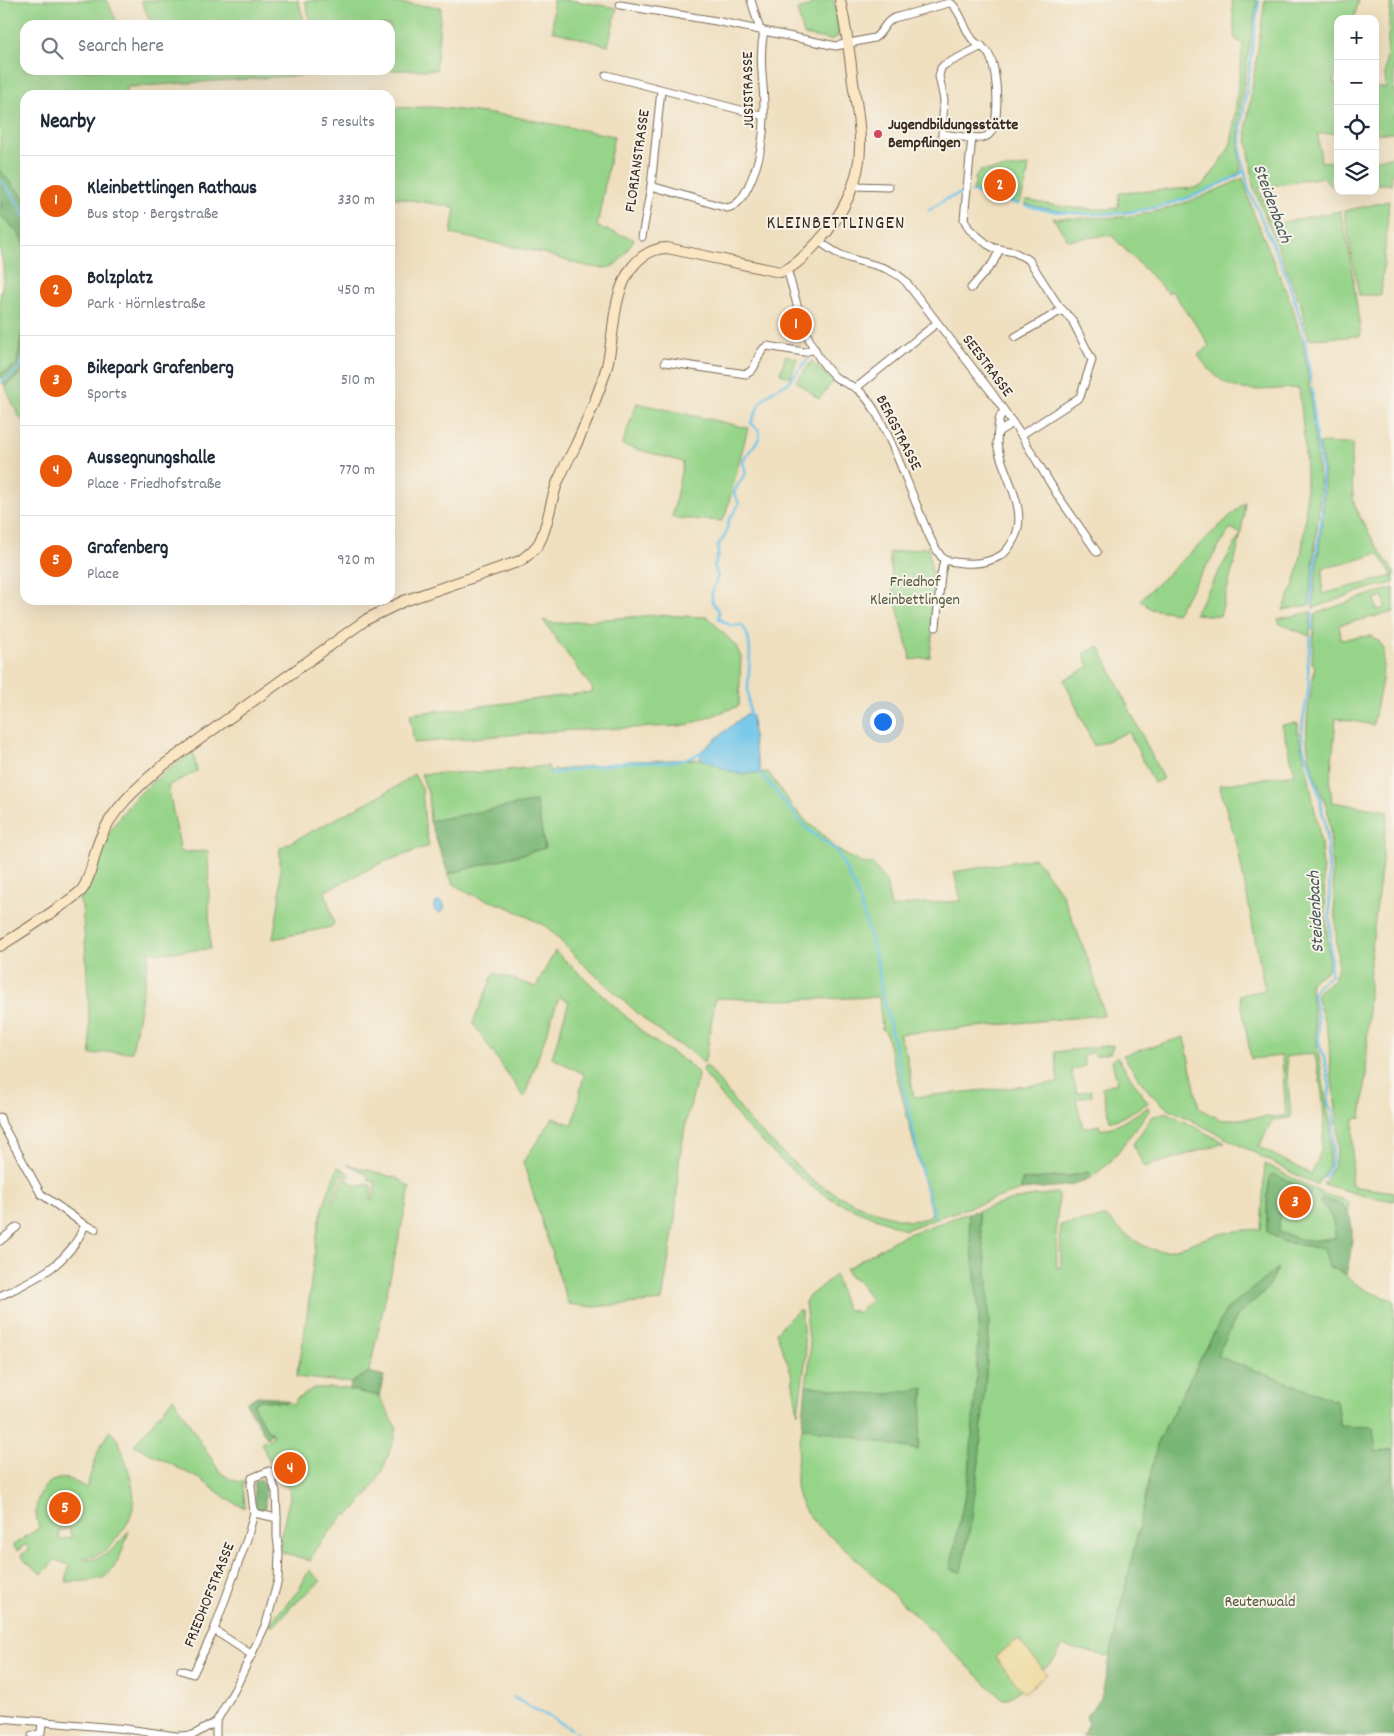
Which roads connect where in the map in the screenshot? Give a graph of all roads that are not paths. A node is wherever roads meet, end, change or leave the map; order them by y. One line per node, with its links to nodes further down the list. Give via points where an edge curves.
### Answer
1 (751, 0): 4 (street)
2 (840, 0): 5 (street)
3 (620, 5): 4 (street)
4 (762, 30): 5 (street, via 836,46); 9 (street, JUSISTRASSE, via 760,53)
5 (848, 44): 6 (street, via 878,36 890,20 949,3 955,6 973,40); 12 (street, via 860,142)
6 (982, 46): 10 (street, via 994,68 996,118 991,133 986,137); 10 (street, via 944,66 939,73 944,100 942,134)
7 (606, 75): 8 (street, FLORIANSTRASSE)
8 (661, 90): 9 (street, FLORIANSTRASSE); 11 (street, FLORIANSTRASSE)
9 (764, 116): 11 (street, JUSISTRASSE, via 760,156 737,204 726,208)
10 (972, 137): 16 (street, via 964,219 986,244)
11 (651, 186): 14 (street, FLORIANSTRASSE)
12 (853, 186): 13 (street); 15 (street, via 837,218)
13 (889, 187)
14 (642, 236)
15 (819, 241): 17 (street); 20 (street, SEESTRASSE, via 848,258 887,268 901,276)
16 (1000, 249): 18 (street, via 993,263); 19 (street, via 1030,260)
17 (787, 270): 22 (street, BERGSTRASSE, via 803,325); 32 (street, via 780,272 675,249 660,248 641,258 629,271 619,296 601,385 558,481 545,527 531,553 520,561 404,601 367,619 161,767 135,789 107,824 87,880 77,895)
18 (971, 288)
19 (1062, 310): 21 (street); 28 (street, via 1072,320 1092,362 1080,397)
20 (937, 323): 24 (street); 25 (street, SEESTRASSE)
21 (1016, 336)
22 (815, 349): 23 (street, via 804,352 767,346 760,352 754,368 746,374); 24 (street, BERGSTRASSE, via 834,376)
23 (666, 362)
24 (856, 388): 30 (street, BERGSTRASSE, via 882,424 933,546)
25 (1004, 411): 26 (street, SEESTRASSE); 27 (street, via 1000,415)
26 (1013, 423): 27 (street); 28 (street, SEESTRASSE)
27 (998, 432): 30 (street, via 997,443 1018,508 1017,535 1004,553 989,561 972,564)
28 (1021, 435): 29 (street, SEESTRASSE)
29 (1097, 552)
30 (944, 560): 31 (street)
31 (936, 627)
32 (0, 946)
33 (1, 1122): 34 (street, via 42,1194)
34 (85, 1225): 36 (street); 38 (street, via 66,1257 33,1280)
35 (16, 1228): 37 (street)
36 (95, 1229)
37 (0, 1241)
38 (0, 1296)
39 (254, 1513): 40 (street); 40 (street, FRIEDHOFSTRASSE, via 252,1478 269,1471 276,1492); 41 (street, FRIEDHOFSTRASSE)
40 (277, 1518): 42 (street, FRIEDHOFSTRASSE, via 278,1580 266,1624)
41 (214, 1630): 42 (street); 43 (street, FRIEDHOFSTRASSE, via 193,1674)
42 (252, 1655): 46 (street, FRIEDHOFSTRASSE)
43 (181, 1670)
44 (0, 1718): 45 (street)
45 (42, 1721): 47 (street, via 41,1733); 48 (street)
46 (216, 1722): 49 (street); 50 (street, FRIEDHOFSTRASSE)
47 (32, 1736)
48 (177, 1736): 49 (street)
49 (194, 1736)
50 (216, 1736)

